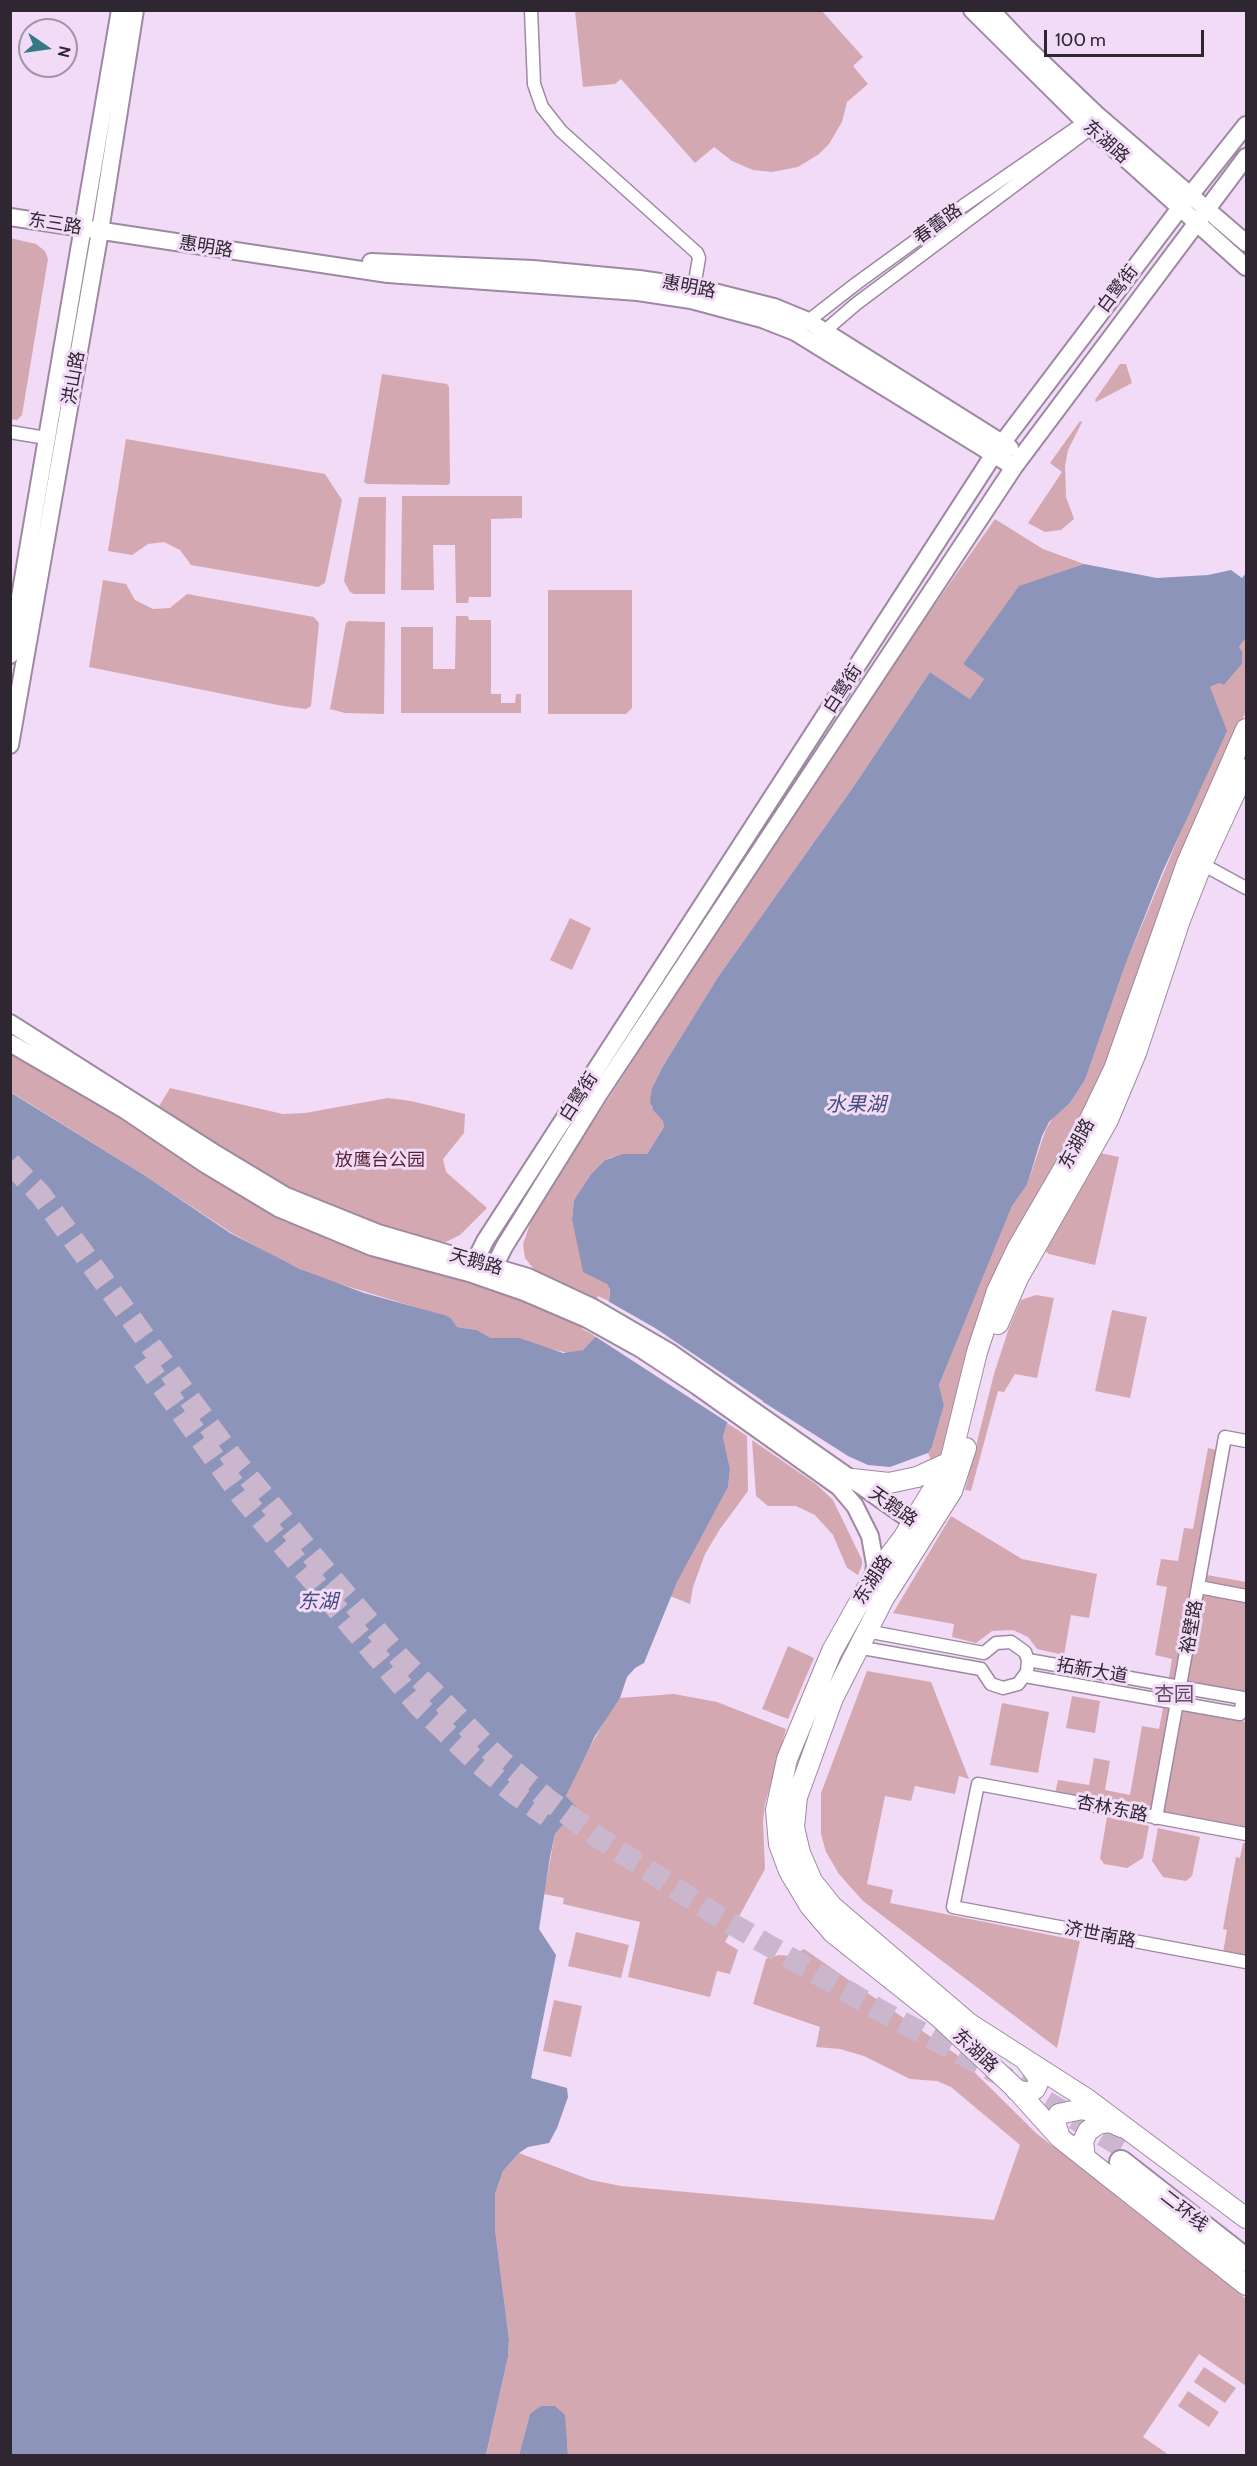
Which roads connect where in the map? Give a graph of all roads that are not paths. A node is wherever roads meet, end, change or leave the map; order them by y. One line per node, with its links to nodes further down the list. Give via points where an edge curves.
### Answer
1 (120, 10): 12 (main road, 洪山路)
2 (135, 10): 12 (main road, 洪山路)
3 (531, 10): 15 (street, via 534,84 542,106 561,131 697,254)
4 (972, 10): 6 (main road, 东湖路)
5 (991, 10): 9 (main road, 东湖路)
6 (1088, 125): 9 (main road, 东湖路); 16 (street, 春蕾路, via 963,206); 18 (street, 春蕾路)
7 (1246, 125): 9 (main road, 白鹭街)
8 (1246, 157): 10 (main road, 白鹭街)
9 (1185, 202): 10 (main road, 东湖路); 21 (main road, 白鹭街)
10 (1201, 215): 13 (main road, 东湖路); 14 (main road, 东湖路); 22 (main road, 白鹭街)
11 (10, 217): 12 (main road, 东三路)
12 (91, 229): 15 (main road, 惠明路, via 388,274); 20 (main road, 洪山路); 25 (main road, 洪山路)
13 (1246, 243)
14 (1246, 267)
15 (693, 294): 16 (main road, 惠明路, via 766,305); 17 (main road, 惠明路)
16 (808, 321): 17 (street, 春蕾路); 18 (main road, 惠明路)
17 (795, 332): 18 (main road, 惠明路)
18 (818, 336): 21 (main road, 惠明路)
19 (10, 432): 20 (street)
20 (46, 438): 23 (main road, 洪山路)
21 (998, 448): 22 (main road, 惠明路); 31 (main road, 白鹭街)
22 (1018, 461): 32 (main road, 白鹭街, via 599,1094)
23 (10, 655)
24 (1246, 729): 35 (main road, 东湖路, via 1187,863 1114,1069 1079,1142 997,1291 977,1352)
25 (10, 745)
26 (1246, 769): 27 (main road, 东湖路)
27 (1202, 864): 28 (street); 37 (main road, 东湖路, via 1136,1053 1108,1120 1018,1278 998,1325 958,1476)
28 (1246, 888)
29 (10, 1023): 31 (main road, 天鹅路, via 286,1196)
30 (10, 1043): 31 (main road, 天鹅路, via 125,1110 278,1208 372,1247)
31 (471, 1267): 32 (main road, 天鹅路)
32 (491, 1272): 33 (main road, 天鹅路, via 548,1285 590,1313 655,1343)
33 (752, 1417): 36 (main road, 天鹅路); 38 (main road, 天鹅路, via 849,1497 870,1536)
34 (1246, 1442): 39 (street, 裕壁路, via 1225,1437)
35 (950, 1462): 36 (main road, via 916,1477 889,1483); 37 (main road, 东湖路)
36 (852, 1479): 37 (main road, 天鹅路)
37 (920, 1526): 38 (main road, 东湖路); 41 (main road, 东湖路)
38 (873, 1576): 52 (main road, 东湖路, via 832,1652 787,1760 776,1809 779,1844 798,1888 819,1919 940,2018)
39 (1199, 1587): 40 (street); 44 (street, 裕壁路)
40 (1246, 1596)
41 (862, 1639): 42 (street, via 984,1653 996,1643 1011,1642 1023,1649); 43 (street, via 981,1669 991,1684 1003,1688 1015,1686); 50 (main road, 东湖路, via 833,1698 800,1783 794,1827 800,1853 812,1881 841,1915 970,2024)
42 (1028, 1660): 43 (street); 44 (street, 拓新大道)
43 (1025, 1676): 45 (street, 拓新大道)
44 (1181, 1687): 45 (street, 裕壁路); 45 (street, 拓新大道, via 1243,1698 1240,1714)
45 (1178, 1703): 46 (street, 裕壁路)
46 (1156, 1818): 47 (street, 杏林东路); 48 (street, 杏林东路, via 978,1784)
47 (1246, 1834)
48 (953, 1907): 49 (street, 济世南路)
49 (1246, 1962)
50 (1022, 2056): 51 (main road, 东湖路); 52 (main road, via 1038,2077 1038,2083 1029,2093)
51 (1046, 2073): 53 (main road, via 1058,2102); 54 (main road, 东湖路)
52 (1016, 2090): 53 (main road, 东湖路)
53 (1049, 2115): 54 (main road, via 1082,2109); 56 (main road, 东湖路, via 1060,2138)
54 (1111, 2116): 55 (main road, 东湖路)
55 (1128, 2149): 56 (main road, via 1110,2122 1098,2124 1083,2141); 57 (main road, 东湖路); 58 (highway, 二环线); 59 (highway, 二环线)
56 (1085, 2158): 60 (main road, 东湖路)
57 (1246, 2218)
58 (1246, 2242)
59 (1246, 2260)
60 (1246, 2285)

